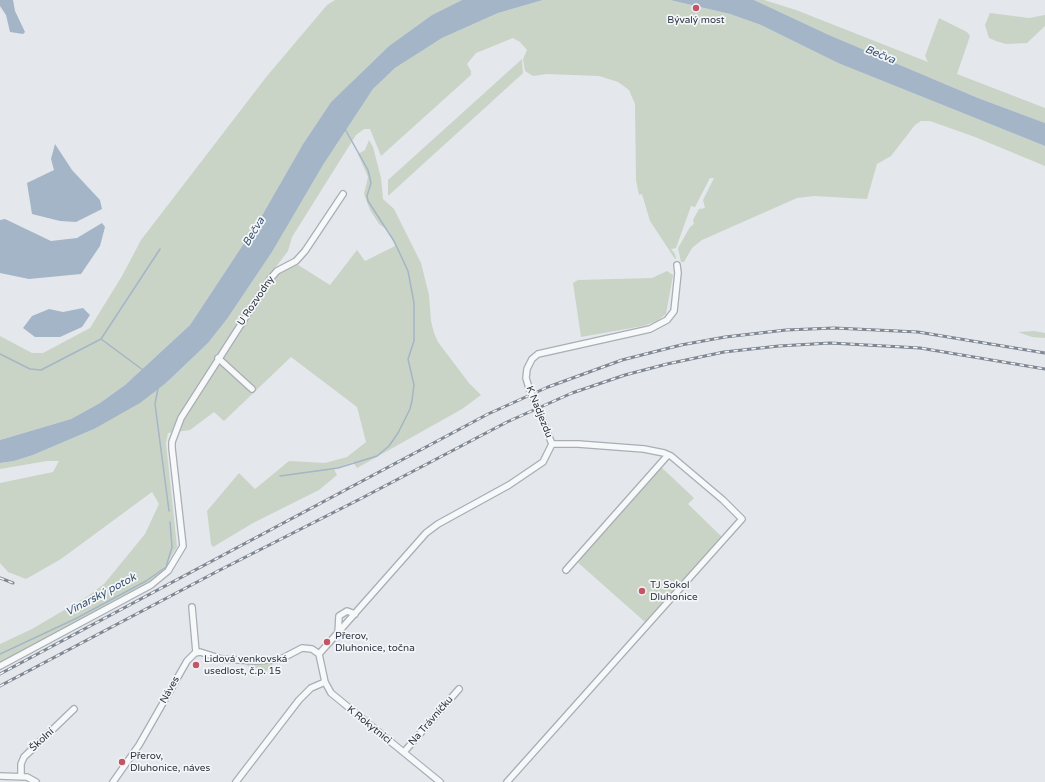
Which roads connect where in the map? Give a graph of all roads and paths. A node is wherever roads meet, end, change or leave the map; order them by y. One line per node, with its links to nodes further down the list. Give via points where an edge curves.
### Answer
1 (342, 194): 3 (street, U Rozvodny, via 305,251 270,279)
2 (676, 265): 5 (street, K Nadjezdu, bridge, via 678,273 674,311 667,320 650,329 538,354 532,359 526,378)
3 (218, 358): 4 (street); 13 (street, U Rozvodny, via 182,418 172,442 172,463 183,546 171,567 158,581)
4 (252, 389)
5 (552, 444): 6 (street, via 644,449); 9 (street, K Nadjezdu, via 546,458 535,469 426,533)
6 (668, 455): 7 (street); 24 (street, via 742,518)
7 (566, 570)
8 (192, 607): 11 (street)
9 (355, 614): 10 (street, K Nadjezdu); 10 (street, via 347,611 339,616)
10 (338, 634): 12 (street, K Nadjezdu)
11 (196, 652): 12 (street, via 222,659 256,661 281,659 302,648 312,649); 20 (street, Náves, via 187,661 139,745)
12 (319, 654): 14 (street, K Rokytnici)
13 (0, 666)
14 (324, 682): 17 (street, K Rokytnici, via 334,696); 22 (street, via 311,688 299,700)
15 (459, 689): 17 (street, Na Trávníčku)
16 (74, 709): 19 (street, Školní, via 24,757)
17 (404, 752): 23 (street, K Rokytnici)
18 (0, 776): 19 (street)
19 (21, 776): 21 (street)
20 (115, 781)
21 (36, 782)
22 (236, 782)
23 (440, 782)
24 (507, 782)

